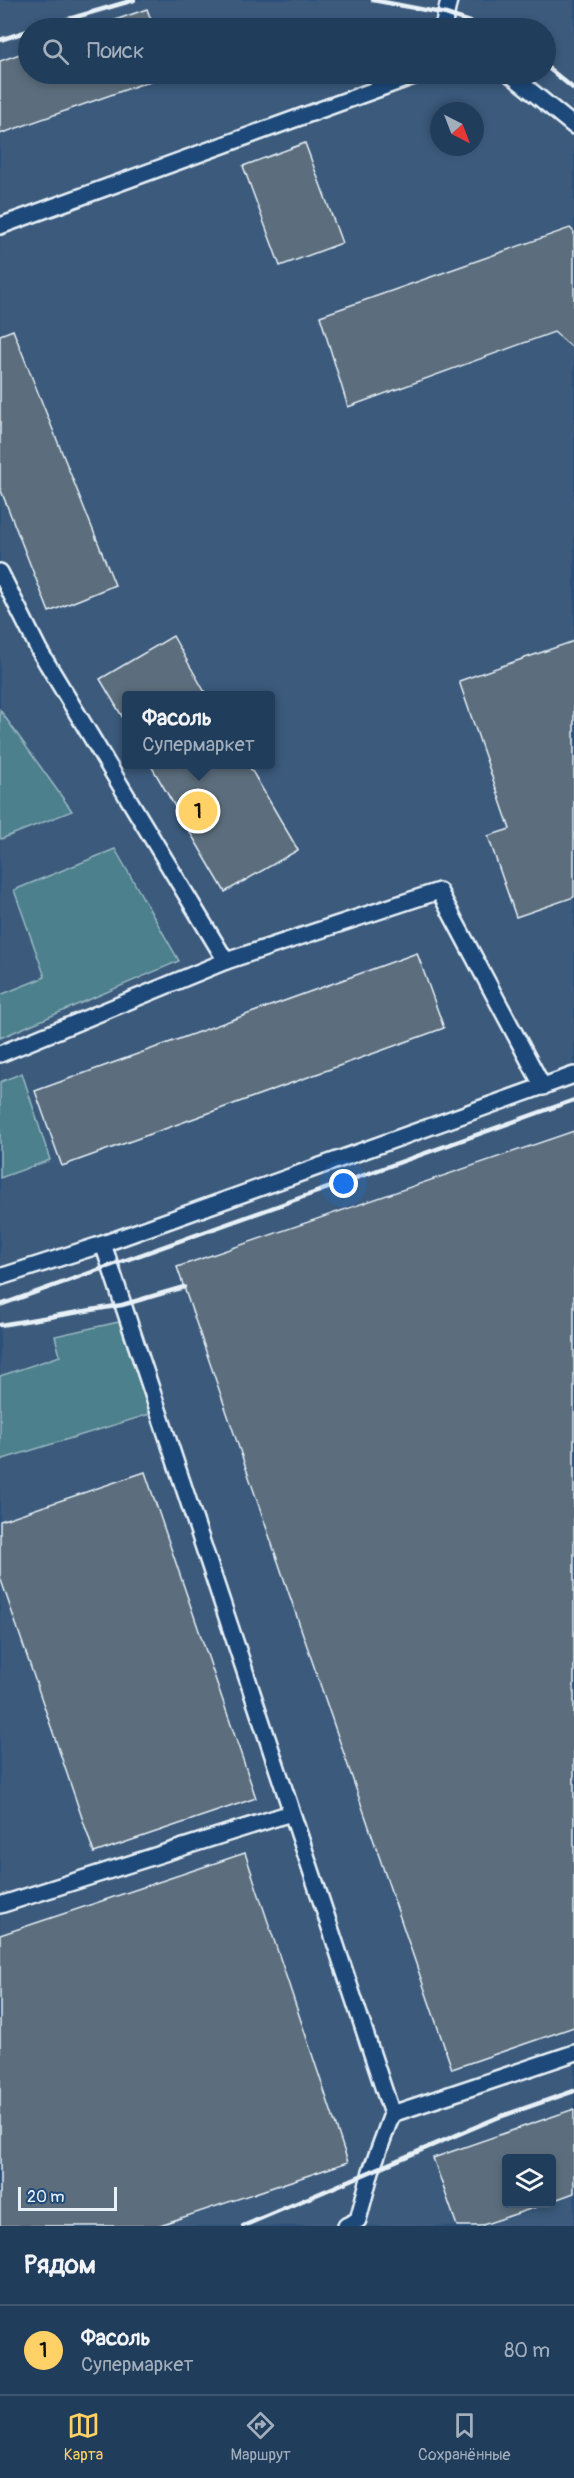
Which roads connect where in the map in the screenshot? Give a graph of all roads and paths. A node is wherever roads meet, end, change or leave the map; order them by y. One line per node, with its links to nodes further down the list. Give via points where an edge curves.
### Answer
1 (448, 0): 2 (lane)
2 (445, 18)
3 (391, 84): 6 (lane)
4 (522, 84): 5 (lane)
5 (574, 126)
6 (0, 226)
7 (0, 572): 8 (lane, via 39,650)
8 (226, 961): 9 (lane); 11 (lane, via 439,891)
9 (0, 1054)
10 (574, 1075): 11 (lane)
11 (543, 1087): 12 (lane)
12 (103, 1244): 13 (lane); 14 (lane)
13 (0, 1277)
14 (291, 1813): 15 (lane); 17 (lane)
15 (0, 1905)
16 (574, 2053): 17 (lane)
17 (392, 2114): 18 (lane, via 358,2220)
18 (346, 2226)

